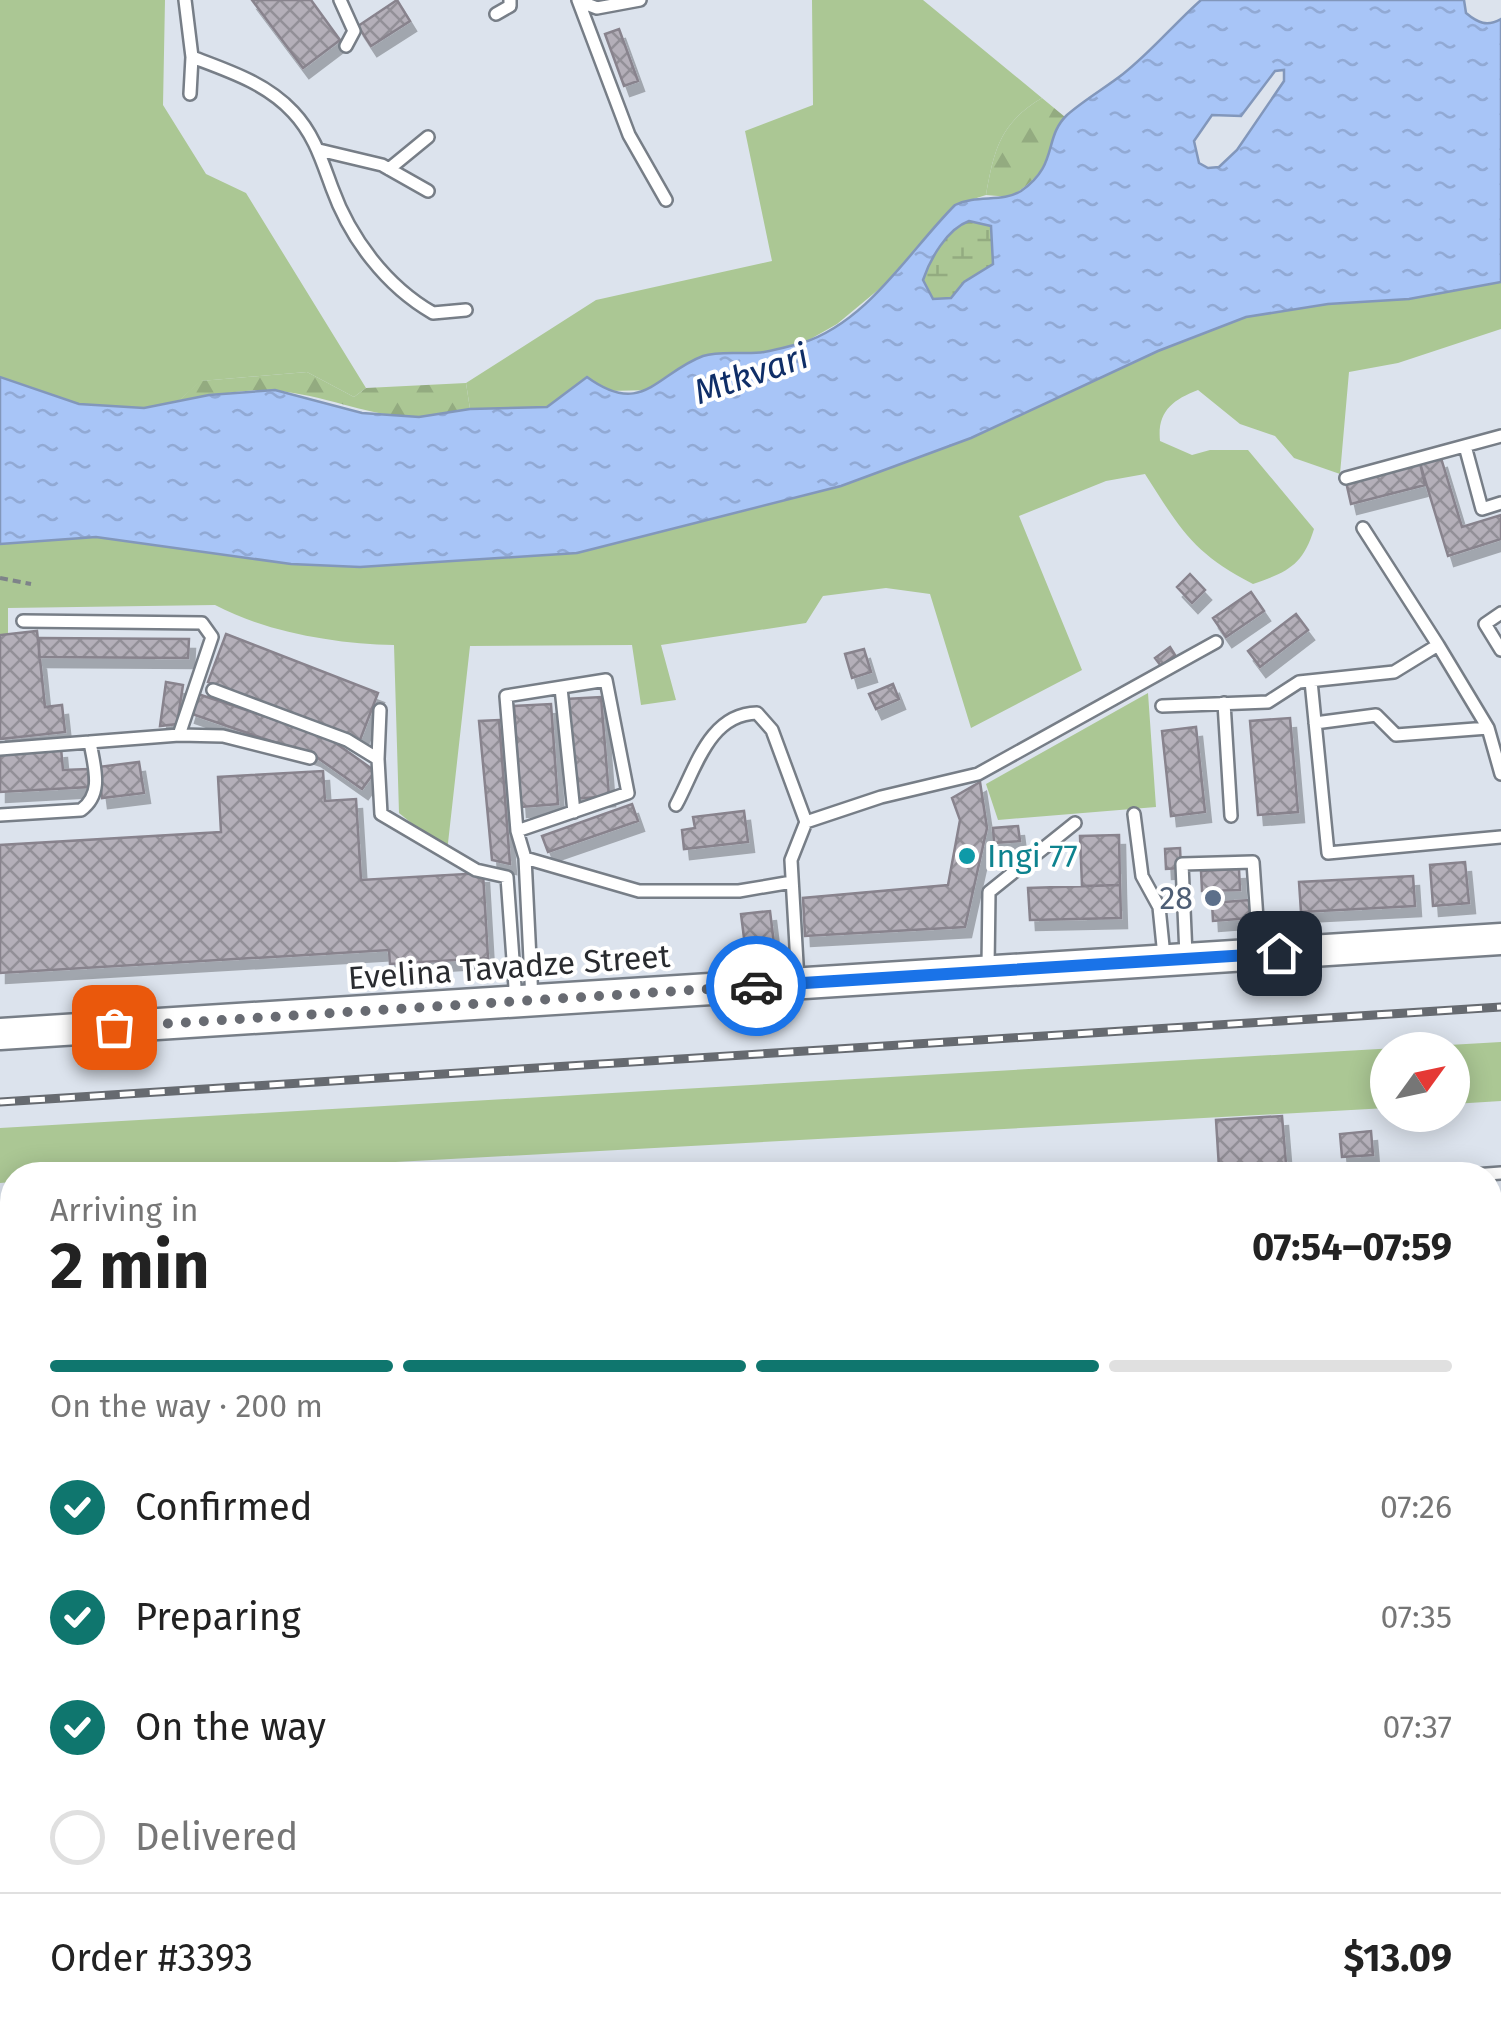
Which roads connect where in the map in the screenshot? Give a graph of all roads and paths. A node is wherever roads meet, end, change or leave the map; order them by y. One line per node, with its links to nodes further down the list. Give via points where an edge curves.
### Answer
1 (185, 0): 8 (lane)
2 (340, 0): 7 (lane, via 353,21)
3 (510, 0): 6 (lane)
4 (640, 0): 5 (lane, via 597,8)
5 (579, 1): 14 (lane, via 629,135)
6 (496, 14)
7 (346, 46)
8 (192, 58): 9 (lane); 11 (lane, via 247,77 268,92 293,112)
9 (190, 94)
10 (428, 137): 12 (lane)
11 (319, 150): 12 (lane); 15 (lane, via 345,218 378,269 433,313)
12 (389, 169): 13 (lane)
13 (428, 191)
14 (666, 200)
15 (466, 310)
16 (1501, 436): 17 (lane)
17 (1465, 446): 18 (lane); 19 (lane, via 1482,510)
18 (1346, 478)
19 (1501, 503)
20 (1363, 528): 26 (lane)
21 (0, 578): 22 (path)
22 (30, 584)
23 (1501, 613): 27 (lane, via 1484,624)
24 (23, 621): 36 (lane, via 202,623 212,637)
25 (1216, 642): 47 (lane, via 978,774)
26 (1438, 644): 28 (lane, via 1394,672); 35 (lane)
27 (1501, 650)
28 (1311, 681): 31 (lane, via 1268,702); 34 (lane)
29 (561, 688): 43 (lane); 43 (lane, via 606,680 628,793); 49 (lane, via 506,696)
30 (212, 690): 40 (lane, via 347,740)
31 (1224, 703): 32 (lane); 46 (lane)
32 (1162, 706)
33 (380, 710): 40 (lane)
34 (1315, 723): 35 (lane, via 1376,715 1396,735); 50 (lane, via 1328,852)
35 (1488, 728): 41 (lane)
36 (179, 735): 37 (lane); 39 (lane, via 223,736)
37 (90, 742): 38 (lane); 45 (lane, via 97,790 89,804)
38 (0, 749)
39 (310, 758)
40 (378, 759): 58 (lane, via 381,814 476,870 508,877)
41 (1501, 774)
42 (676, 805): 47 (lane, via 720,723 757,713 772,730)
43 (574, 812): 49 (lane)
44 (1134, 814): 55 (lane, via 1142,876)
45 (0, 815)
46 (1231, 816)
47 (806, 822): 52 (lane, via 790,860)
48 (1074, 823): 56 (lane, via 989,892)
49 (517, 831): 51 (lane)
50 (1501, 837)
51 (526, 858): 52 (lane, via 639,892 739,891); 58 (lane)
52 (792, 882): 57 (lane)
53 (1501, 940): 54 (main road, Evelina Tavadze Street)
54 (1242, 956): 55 (main road, Evelina Tavadze Street); 55 (lane, via 1257,919 1254,862 1182,864)
55 (1175, 960): 56 (main road, Evelina Tavadze Street)
56 (988, 972): 57 (main road, Evelina Tavadze Street)
57 (798, 983): 58 (main road, Evelina Tavadze Street)
58 (524, 1000): 59 (main road, Evelina Tavadze Street)
59 (0, 1034)

